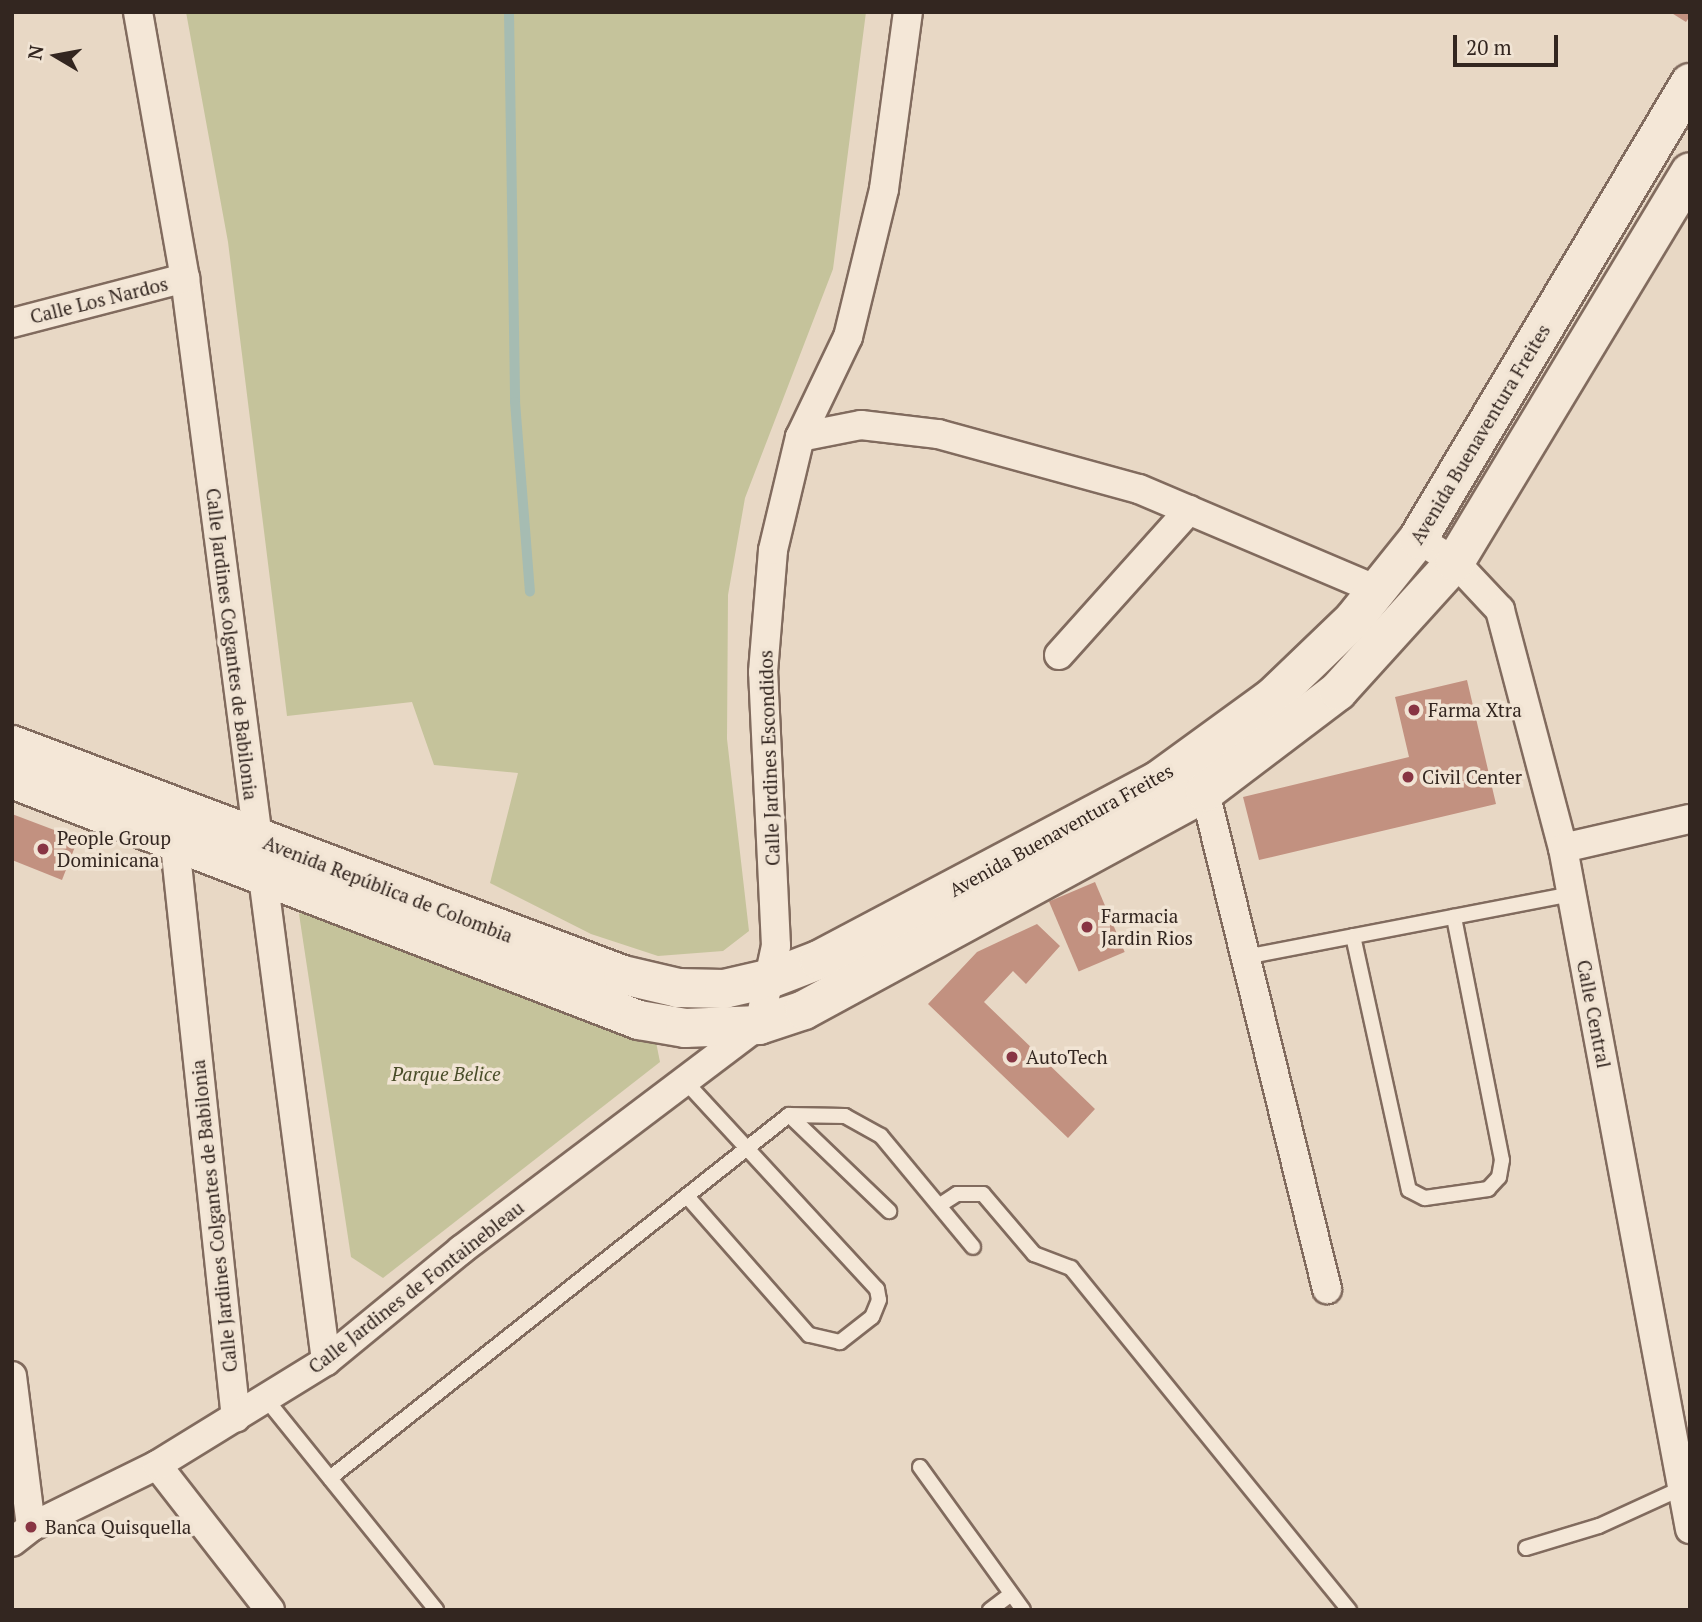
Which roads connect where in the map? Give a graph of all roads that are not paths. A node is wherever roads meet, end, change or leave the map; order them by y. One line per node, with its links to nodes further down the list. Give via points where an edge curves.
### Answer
1 (138, 12): 5 (street, Calle Jardines Colgantes de Babilonia)
2 (908, 12): 7 (street, Calle Jardines Escondidos, via 884,190 848,337)
3 (1690, 83): 9 (main road, Avenida Buenaventura Freites)
4 (1690, 172): 10 (main road, Avenida Buenaventura Freites)
5 (185, 278): 6 (street, Calle Los Nardos); 19 (street, Calle Jardines Colgantes de Babilonia)
6 (12, 323)
7 (800, 437): 8 (street, via 860,425 938,434 1139,489); 24 (street, Calle Jardines Escondidos, via 773,550 763,672 776,946)
8 (1189, 510): 11 (street); 12 (street)
9 (1418, 539): 10 (street, Calle Central); 11 (main road, Avenida Buenaventura Freites)
10 (1455, 562): 15 (main road, Avenida Buenaventura Freites, via 1338,691); 18 (street, Calle Central, via 1500,610)
11 (1377, 590): 24 (main road, Avenida Buenaventura Freites, via 1354,619 1273,696 1159,780 819,960)
12 (1059, 656)
13 (12, 745): 17 (main road, Avenida República de Colombia)
14 (12, 779): 17 (main road, Avenida República de Colombia)
15 (1205, 792): 23 (street); 25 (main road, Avenida Buenaventura Freites, via 804,1010)
16 (1690, 819): 18 (street)
17 (172, 824): 19 (main road, Avenida República de Colombia); 37 (street, Calle Jardines Colgantes de Babilonia)
18 (1563, 848): 20 (street, Calle Central)
19 (258, 855): 24 (main road, Avenida República de Colombia, via 623,975 678,988 724,989); 25 (main road, Avenida República de Colombia, via 639,1020 685,1028); 34 (street, Calle Jardines Colgantes de Babilonia)
20 (1572, 894): 21 (lane); 41 (street, Calle Central)
21 (1454, 917): 22 (lane); 22 (lane, via 1502,1160 1499,1177 1488,1189 1425,1198 1409,1191)
22 (1353, 936): 23 (lane)
23 (1245, 957): 33 (street)
24 (772, 978): 25 (street)
25 (759, 1025): 26 (street, Calle Jardines de Fontainebleau)
26 (683, 1079): 28 (lane); 34 (street, Calle Jardines de Fontainebleau)
27 (789, 1115): 28 (lane); 30 (lane, via 845,1116 881,1136); 31 (lane)
28 (746, 1149): 29 (lane); 29 (lane, via 877,1289 879,1300 872,1317 840,1342 809,1335)
29 (687, 1196): 40 (lane)
30 (940, 1205): 32 (lane); 50 (lane, via 957,1194 983,1194 1034,1254 1071,1268)
31 (889, 1211)
32 (973, 1248)
33 (1327, 1289)
34 (326, 1361): 36 (street, Calle Jardines de Fontainebleau)
35 (12, 1376): 43 (street)
36 (266, 1399): 37 (street, Calle Jardines de Fontainebleau); 40 (lane)
37 (236, 1418): 38 (street, Calle Jardines de Fontainebleau)
38 (157, 1465): 43 (street, Calle Jardines de Fontainebleau); 46 (street)
39 (920, 1467): 45 (lane)
40 (330, 1478): 47 (lane)
41 (1682, 1488): 42 (street, Calle Central); 44 (lane, via 1599,1526)
42 (1690, 1530)
43 (22, 1534)
44 (1526, 1548)
45 (1011, 1594): 48 (lane); 49 (lane)
46 (270, 1610)
47 (436, 1610)
48 (990, 1610)
49 (1023, 1610)
50 (1349, 1610)

